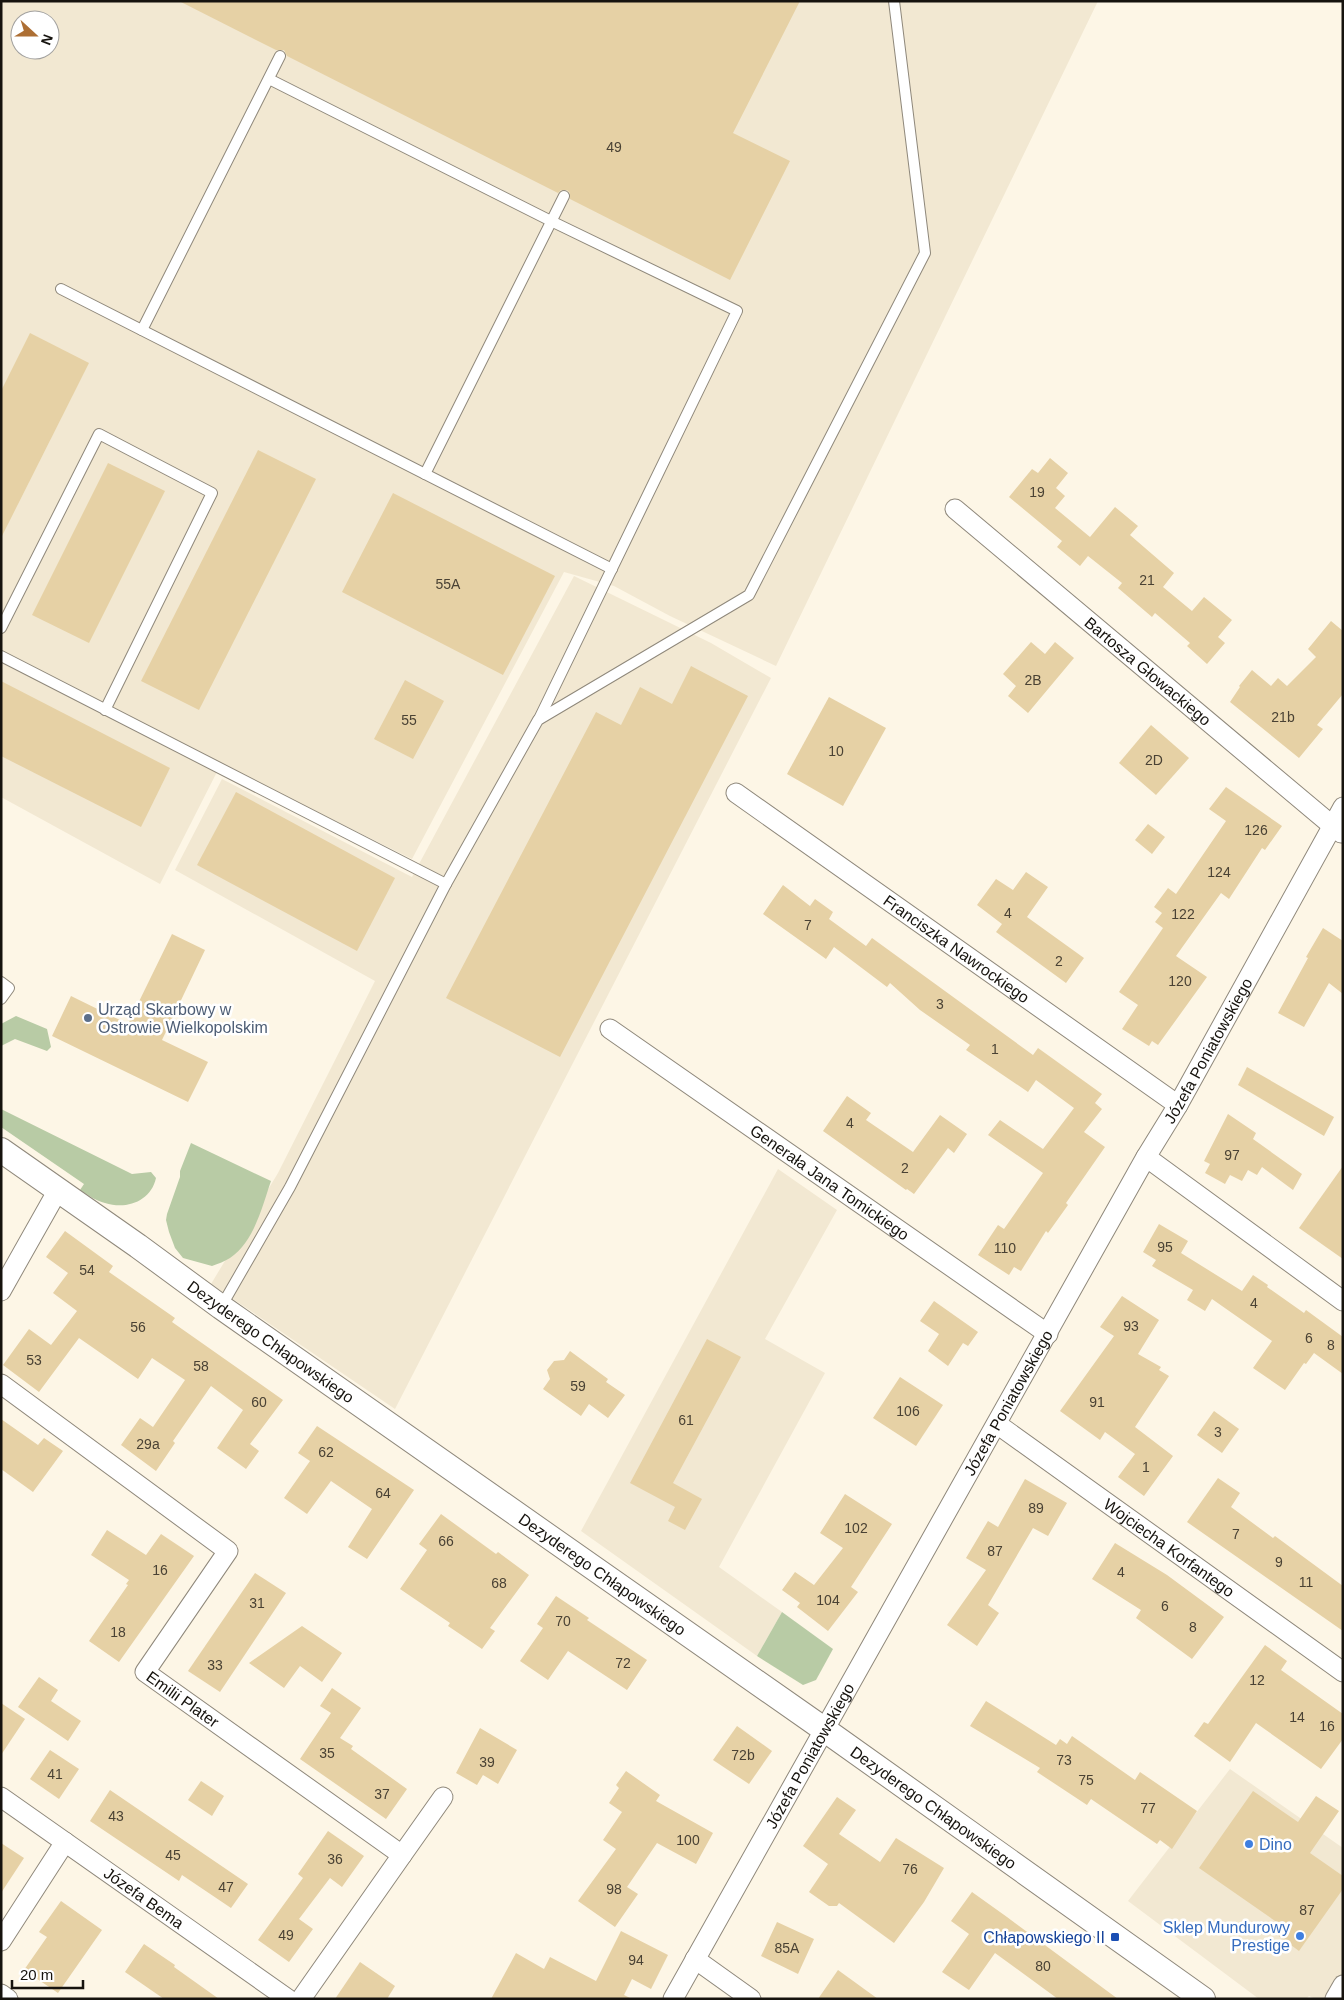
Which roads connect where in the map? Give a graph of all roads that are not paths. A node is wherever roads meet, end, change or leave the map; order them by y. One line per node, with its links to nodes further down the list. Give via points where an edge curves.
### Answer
1 (894, 1): 14 (lane, via 925,253 749,595)
2 (280, 56): 3 (lane)
3 (269, 79): 5 (lane); 7 (lane)
4 (564, 196): 5 (lane)
5 (551, 222): 8 (lane); 10 (lane, via 737,312)
6 (61, 289): 7 (lane)
7 (142, 330): 8 (lane)
8 (425, 474): 10 (lane)
9 (955, 509): 17 (street, Bartosza Głowackiego)
10 (612, 569): 14 (lane)
11 (1, 628): 13 (lane, via 99,434 212,493)
12 (1, 656): 13 (lane)
13 (105, 710): 18 (lane)
14 (538, 720): 18 (lane)
15 (736, 793): 22 (street, Franciszka Nawrockiego)
16 (1343, 807): 17 (street, Józefa Poniatowskiego)
17 (1338, 830): 22 (street, Józefa Poniatowskiego)
18 (446, 884): 28 (lane, via 290,1187)
19 (1, 982): 20 (lane, via 9,988)
20 (1, 999)
21 (610, 1029): 29 (street, Generała Jana Tomickiego)
22 (1178, 1105): 24 (street, Józefa Poniatowskiego)
23 (1, 1150): 25 (street, Dezyderego Chłapowskiego)
24 (1146, 1157): 27 (street); 29 (street, Józefa Poniatowskiego)
25 (58, 1190): 26 (street); 28 (street, Dezyderego Chłapowskiego)
26 (1, 1291)
27 (1343, 1301)
28 (221, 1307): 33 (street, Dezyderego Chłapowskiego)
29 (1048, 1334): 31 (street, Józefa Poniatowskiego)
30 (1, 1384): 37 (street, Emilii Plater, via 228,1552 145,1672)
31 (997, 1424): 32 (street, Wojciecha Korfantego); 33 (street, Józefa Poniatowskiego)
32 (1343, 1672)
33 (825, 1730): 39 (street, Józefa Poniatowskiego); 47 (street, Dezyderego Chłapowskiego)
34 (1, 1797): 36 (street, Józefa Bema)
35 (443, 1797): 37 (street)
36 (66, 1842): 38 (street); 43 (street, Józefa Bema)
37 (402, 1854): 44 (street)
38 (1, 1941)
39 (695, 1960): 45 (street, Józefa Poniatowskiego); 46 (street)
40 (1343, 1985): 48 (street)
41 (1, 1994): 42 (street)
42 (8, 1999)
43 (288, 1999)
44 (301, 1999)
45 (673, 1999)
46 (751, 1999)
47 (1203, 1999)
48 (1336, 1999)

